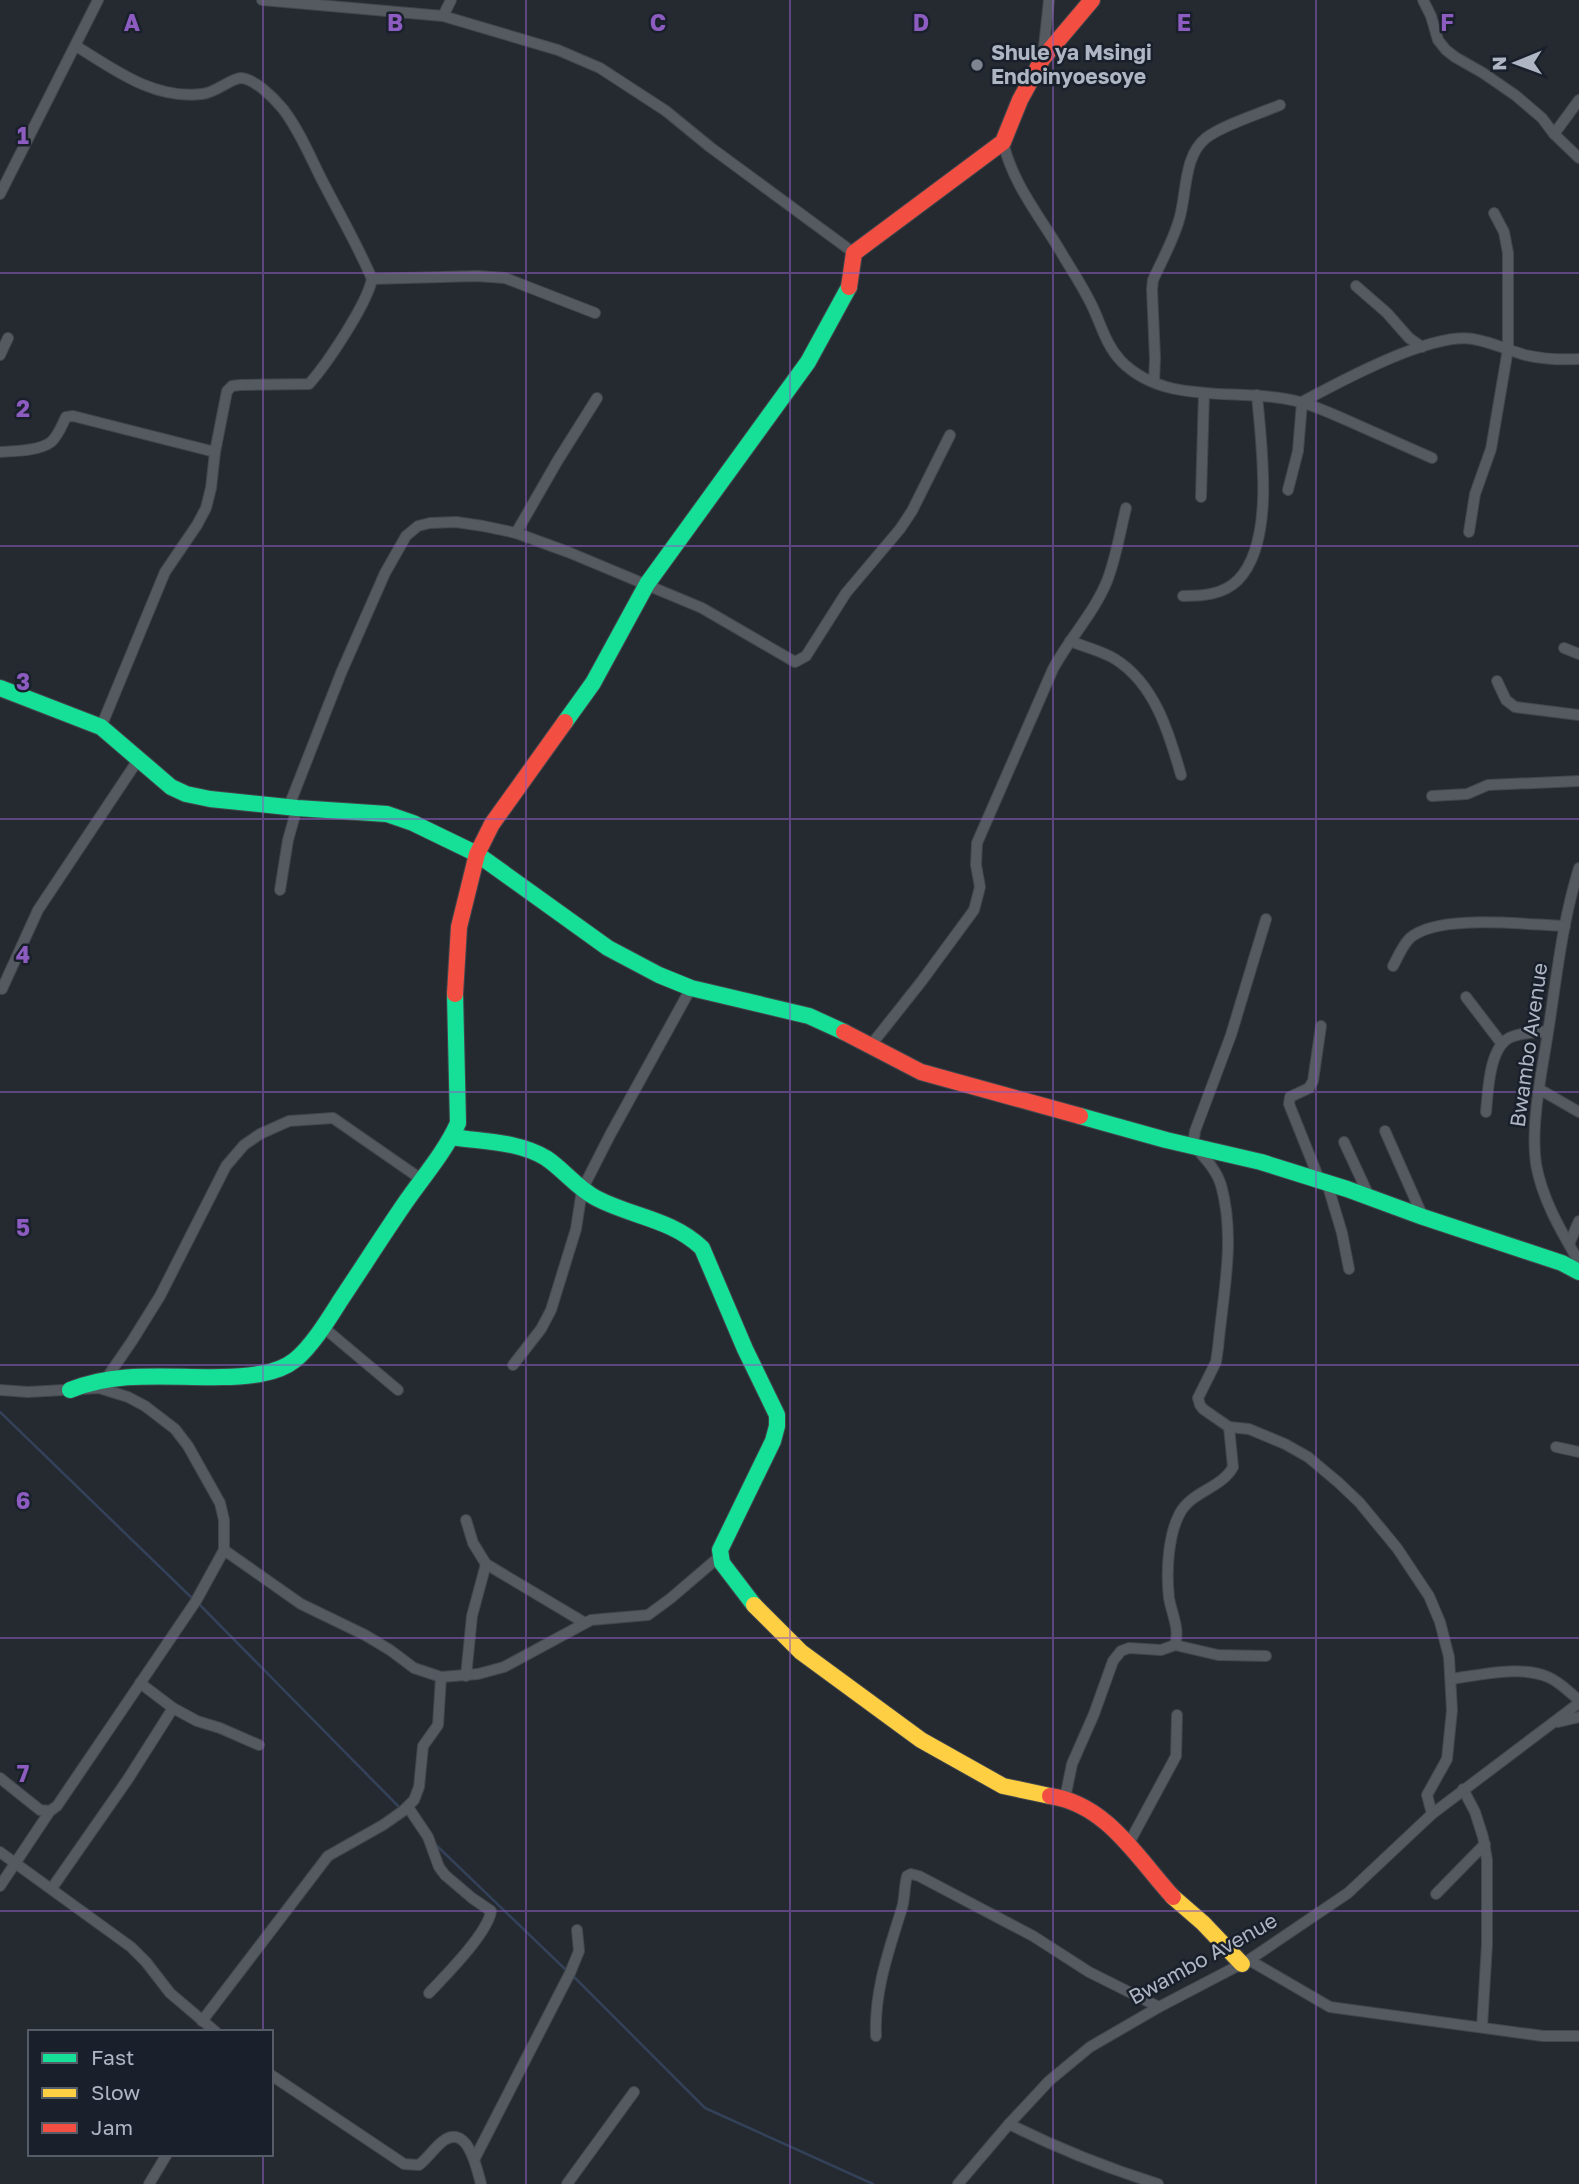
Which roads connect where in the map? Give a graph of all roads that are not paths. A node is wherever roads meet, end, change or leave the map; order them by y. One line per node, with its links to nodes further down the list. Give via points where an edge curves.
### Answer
1 (98, 0): 8 (street)
2 (262, 0): 7 (street)
3 (451, 0): 7 (street)
4 (1049, 0): 9 (street)
5 (1092, 0): 9 (street)
6 (1423, 0): 12 (street, via 1446,50 1516,96)
7 (443, 16): 17 (street, via 558,50 600,68 656,103)
8 (76, 46): 15 (street); 18 (street, via 146,88 188,96 209,94 242,78 268,94 303,143)
9 (1043, 58): 13 (street)
10 (1579, 100): 12 (street)
11 (1280, 105): 26 (street, via 1215,132 1196,149 1180,219 1153,280)
12 (1554, 134): 14 (street)
13 (1003, 142): 17 (street); 26 (street, via 1015,179 1094,308 1112,350 1137,375)
14 (1579, 158)
15 (0, 194)
16 (1494, 213): 23 (street, via 1507,253)
17 (854, 253): 40 (street, via 849,290 808,362)
18 (372, 279): 20 (street, via 505,278); 33 (street, via 354,317 309,384 232,386)
19 (1356, 286): 22 (street)
20 (595, 313)
21 (8, 338): 24 (street)
22 (1422, 347): 23 (street, via 1457,338); 30 (street)
23 (1508, 349): 25 (street, via 1558,360); 38 (street)
24 (0, 355)
25 (1579, 359)
26 (1154, 382): 27 (street)
27 (1204, 393): 28 (street); 36 (street)
28 (1257, 395): 30 (street); 41 (street, via 1263,500 1251,558 1237,581 1225,589 1211,595)
29 (597, 398): 39 (street)
30 (1302, 402): 34 (street); 35 (street, via 1298,451)
31 (950, 435): 40 (street, via 906,520 846,593 799,661)
32 (0, 452): 33 (street, via 48,444 66,417 73,416)
33 (215, 452): 48 (street, via 206,508 165,572)
34 (1432, 458)
35 (1288, 490)
36 (1201, 497)
37 (1126, 508): 42 (street, via 1106,582)
38 (1469, 532)
39 (516, 533): 40 (street); 53 (street, via 443,523 418,526 406,536 341,673)
40 (647, 584): 54 (street, via 593,683 492,824)
41 (1183, 596)
42 (1070, 641): 50 (street, via 1114,659 1144,686 1157,706); 66 (street, via 1053,669 976,843 980,887 974,910)
43 (1564, 648): 44 (street)
44 (1579, 654)
45 (1497, 681): 47 (street, via 1515,707)
46 (0, 688): 48 (street)
47 (1579, 715)
48 (101, 727): 49 (street)
49 (138, 760): 53 (street, via 186,794); 61 (street, via 38,910)
50 (1181, 775)
51 (1579, 781): 52 (street, via 1488,785 1467,794)
52 (1432, 796)
53 (293, 807): 54 (street, via 387,814); 56 (street)
54 (477, 854): 60 (street, via 608,948); 71 (street, via 459,927 454,1009 459,1115)
55 (1579, 869): 58 (street, Bwambo Avenue)
56 (280, 890)
57 (1266, 919): 73 (street)
58 (1565, 926): 59 (street, via 1436,925 1411,937); 64 (street, Bwambo Avenue)
59 (1393, 966)
60 (691, 988): 66 (street, via 809,1016); 76 (street)
61 (2, 989)
62 (1466, 997): 65 (street)
63 (1321, 1026): 75 (street, via 1313,1081 1290,1097 1289,1104)
64 (1548, 1031): 65 (street, via 1516,1036); 67 (street, Bwambo Avenue)
65 (1502, 1044): 68 (street, via 1490,1072)
66 (871, 1045): 73 (street, via 921,1072)
67 (1539, 1089): 69 (street); 80 (street, Bwambo Avenue, via 1538,1173)
68 (1486, 1112)
69 (1579, 1112)
70 (1385, 1131): 78 (street)
71 (452, 1137): 74 (street); 76 (street, via 527,1150 557,1165)
72 (1344, 1142): 77 (street)
73 (1193, 1145): 75 (street); 90 (street, via 1220,1184 1228,1239 1219,1348 1198,1402)
74 (421, 1180): 84 (street); 86 (street, via 333,1118 289,1121 260,1134 226,1166 160,1296)
75 (1323, 1181): 77 (street); 82 (street)
76 (582, 1191): 85 (street, via 576,1229 551,1310); 95 (street, via 678,1229 702,1248 774,1406 777,1426 773,1441 725,1535)
77 (1369, 1196): 78 (street)
78 (1423, 1217): 83 (street)
79 (1579, 1221): 80 (street)
80 (1569, 1244): 81 (street, Bwambo Avenue)
81 (1579, 1262)
82 (1349, 1269)
83 (1579, 1272)
84 (323, 1327): 86 (street, via 295,1360 260,1374); 89 (street)
85 (513, 1365)
86 (106, 1379): 88 (street)
87 (0, 1390): 88 (street)
88 (70, 1390): 94 (street, via 99,1388 128,1397 174,1429 220,1503)
89 (398, 1390)
90 (1229, 1427): 98 (street, via 1233,1467 1224,1479 1187,1503 1172,1539 1168,1570 1178,1636); 102 (street, via 1249,1429 1296,1449 1359,1502 1429,1596 1445,1637)
91 (1556, 1447): 92 (street)
92 (1579, 1452)
93 (466, 1520): 96 (street, via 473,1544)
94 (224, 1550): 101 (street, via 301,1604 365,1635 414,1668); 103 (street, via 182,1624)
95 (719, 1557): 97 (street, via 648,1615); 112 (street, via 760,1613 801,1652 920,1740 1003,1786)
96 (486, 1564): 97 (street); 100 (street, via 472,1616)
97 (585, 1623): 100 (street, via 504,1667)
98 (1175, 1645): 99 (street, via 1218,1655); 112 (street, via 1121,1651 1072,1763)
99 (1266, 1656)
100 (466, 1676): 101 (street)
101 (441, 1677): 113 (street, via 438,1725 423,1746 419,1787)
102 (1451, 1679): 104 (street, via 1533,1674 1549,1678); 115 (street, via 1447,1759 1427,1796)
103 (139, 1683): 105 (street); 114 (street)
104 (1579, 1702): 108 (street, Bwambo Avenue)
105 (173, 1707): 109 (street); 121 (street)
106 (1177, 1715): 116 (street, via 1176,1756)
107 (1579, 1717): 108 (street)
108 (1556, 1723): 111 (street, Bwambo Avenue)
109 (259, 1745)
110 (0, 1778): 114 (street, via 40,1810)
111 (1463, 1789): 115 (street, Bwambo Avenue); 117 (street)
112 (1065, 1798): 116 (street, via 1093,1813)
113 (408, 1807): 125 (street, via 445,1875 491,1912 459,1960); 127 (street, via 328,1856)
114 (50, 1811): 119 (street)
115 (1433, 1814): 124 (street, Bwambo Avenue, via 1348,1893)
116 (1129, 1843): 124 (street, via 1172,1896)
117 (1485, 1844): 122 (street); 128 (street, via 1488,1890)
118 (0, 1852): 119 (street)
119 (16, 1863): 120 (street); 121 (street)
120 (0, 1886)
121 (52, 1888): 127 (street, via 131,1947 170,1993)
122 (1436, 1894)
123 (577, 1930): 136 (street, via 578,1956)
124 (1245, 1962): 126 (street, Bwambo Avenue); 128 (street, via 1330,2007)
125 (429, 1993)
126 (1159, 2007): 130 (street, via 911,1874 887,1955); 134 (street, Bwambo Avenue, via 1090,2047 1049,2081)
127 (202, 2021): 129 (street)
128 (1482, 2027): 131 (street)
129 (213, 2030)
130 (876, 2036)
131 (1579, 2036)
132 (273, 2077): 136 (street, via 404,2164 419,2165 453,2137 464,2142)
133 (634, 2092): 139 (street)
134 (1009, 2124): 140 (street, Bwambo Avenue); 141 (street)
135 (166, 2156): 137 (street)
136 (475, 2158): 138 (street)
137 (149, 2184)
138 (481, 2184)
139 (567, 2184)
140 (958, 2184)
141 (1158, 2184)

